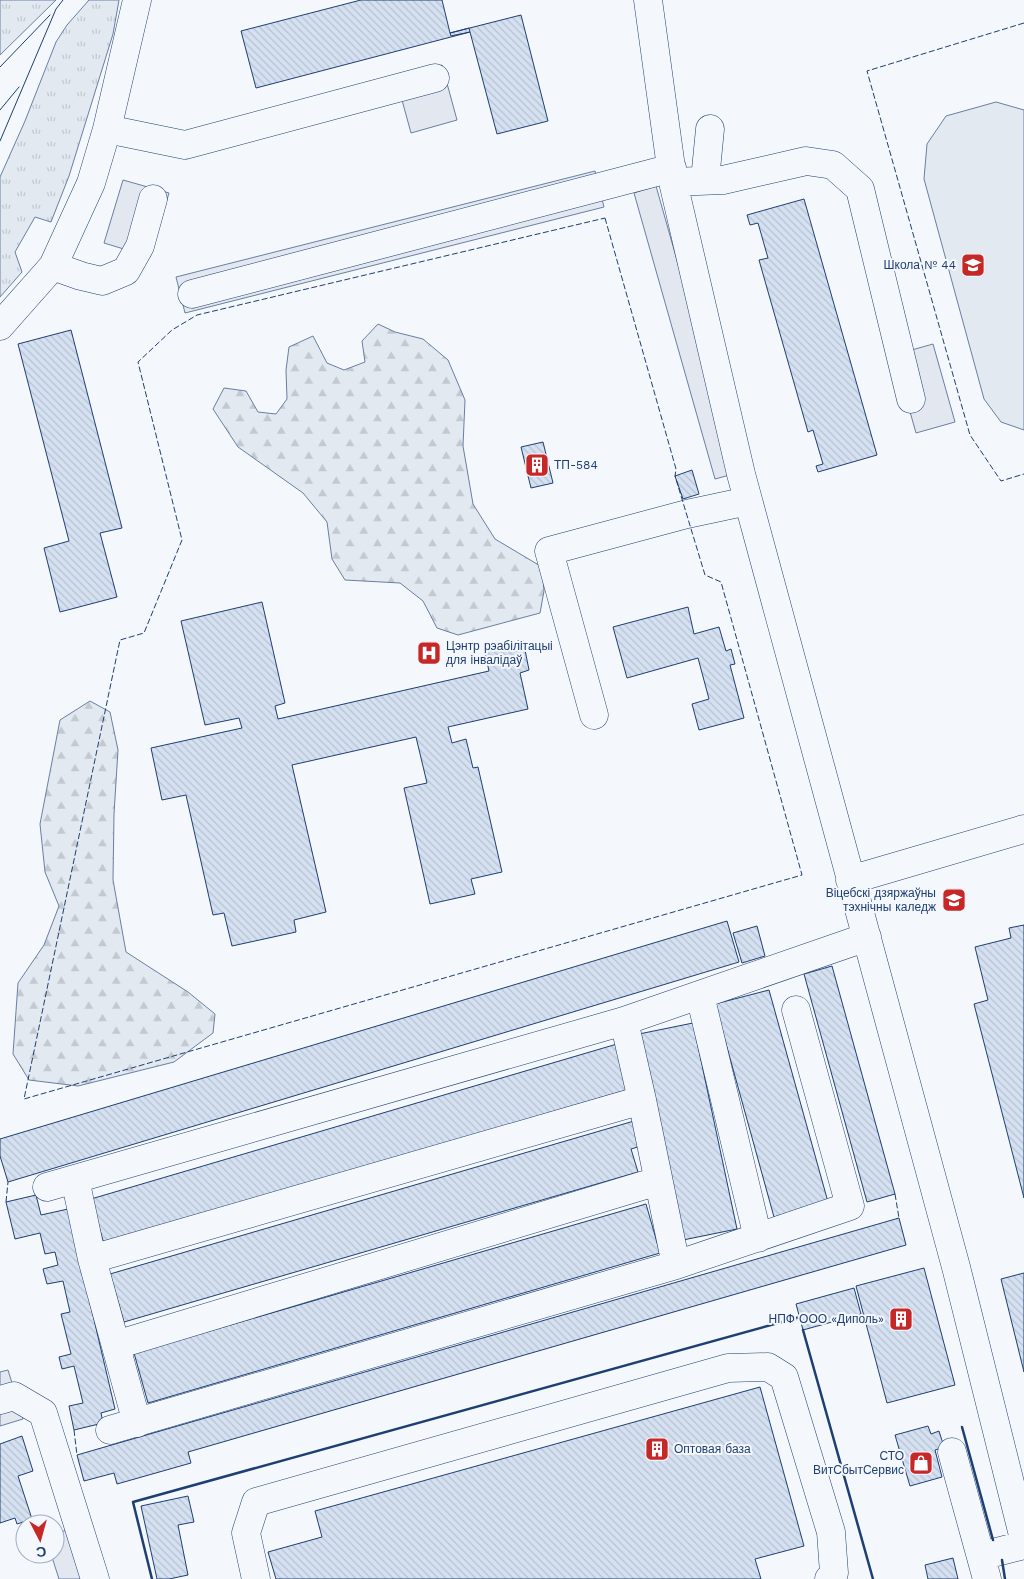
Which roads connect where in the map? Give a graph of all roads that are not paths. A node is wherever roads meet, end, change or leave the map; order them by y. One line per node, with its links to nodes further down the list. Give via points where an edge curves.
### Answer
1 (138, 0): 4 (street)
2 (648, 0): 6 (street)
3 (435, 78): 4 (street, via 185,145)
4 (108, 129): 9 (street, via 91,183)
5 (710, 129): 7 (street)
6 (672, 175): 7 (street); 10 (street); 13 (street)
7 (705, 180): 12 (street, via 723,180 806,161 833,165 860,189)
8 (153, 199): 9 (street, via 140,246 126,271 102,281)
9 (52, 266): 11 (street)
10 (192, 294)
11 (0, 326)
12 (911, 399)
13 (748, 501): 14 (street, via 549,551); 16 (street)
14 (594, 715)
15 (1023, 832): 16 (street)
16 (850, 880): 17 (street)
17 (868, 937): 18 (street); 33 (street)
18 (700, 994): 20 (street); 25 (street)
19 (796, 1010): 25 (street, via 850,1206)
20 (624, 1021): 21 (street); 22 (street)
21 (642, 1100): 23 (street); 26 (street)
22 (75, 1179): 24 (street); 26 (street)
23 (658, 1181): 27 (street); 28 (street)
24 (48, 1187)
25 (758, 1238): 27 (street)
26 (92, 1259): 28 (street)
27 (676, 1265): 30 (street)
28 (116, 1345): 30 (street)
29 (0, 1400): 36 (street, via 14,1396 43,1413)
30 (137, 1423): 31 (street)
31 (110, 1430)
32 (952, 1452): 35 (street)
33 (1024, 1539)
34 (1024, 1545): 35 (street)
35 (984, 1567)
36 (95, 1579)
37 (256, 1579): 38 (street, via 246,1533 256,1502 728,1368 768,1367 784,1377 831,1532 834,1573)
38 (829, 1579)

